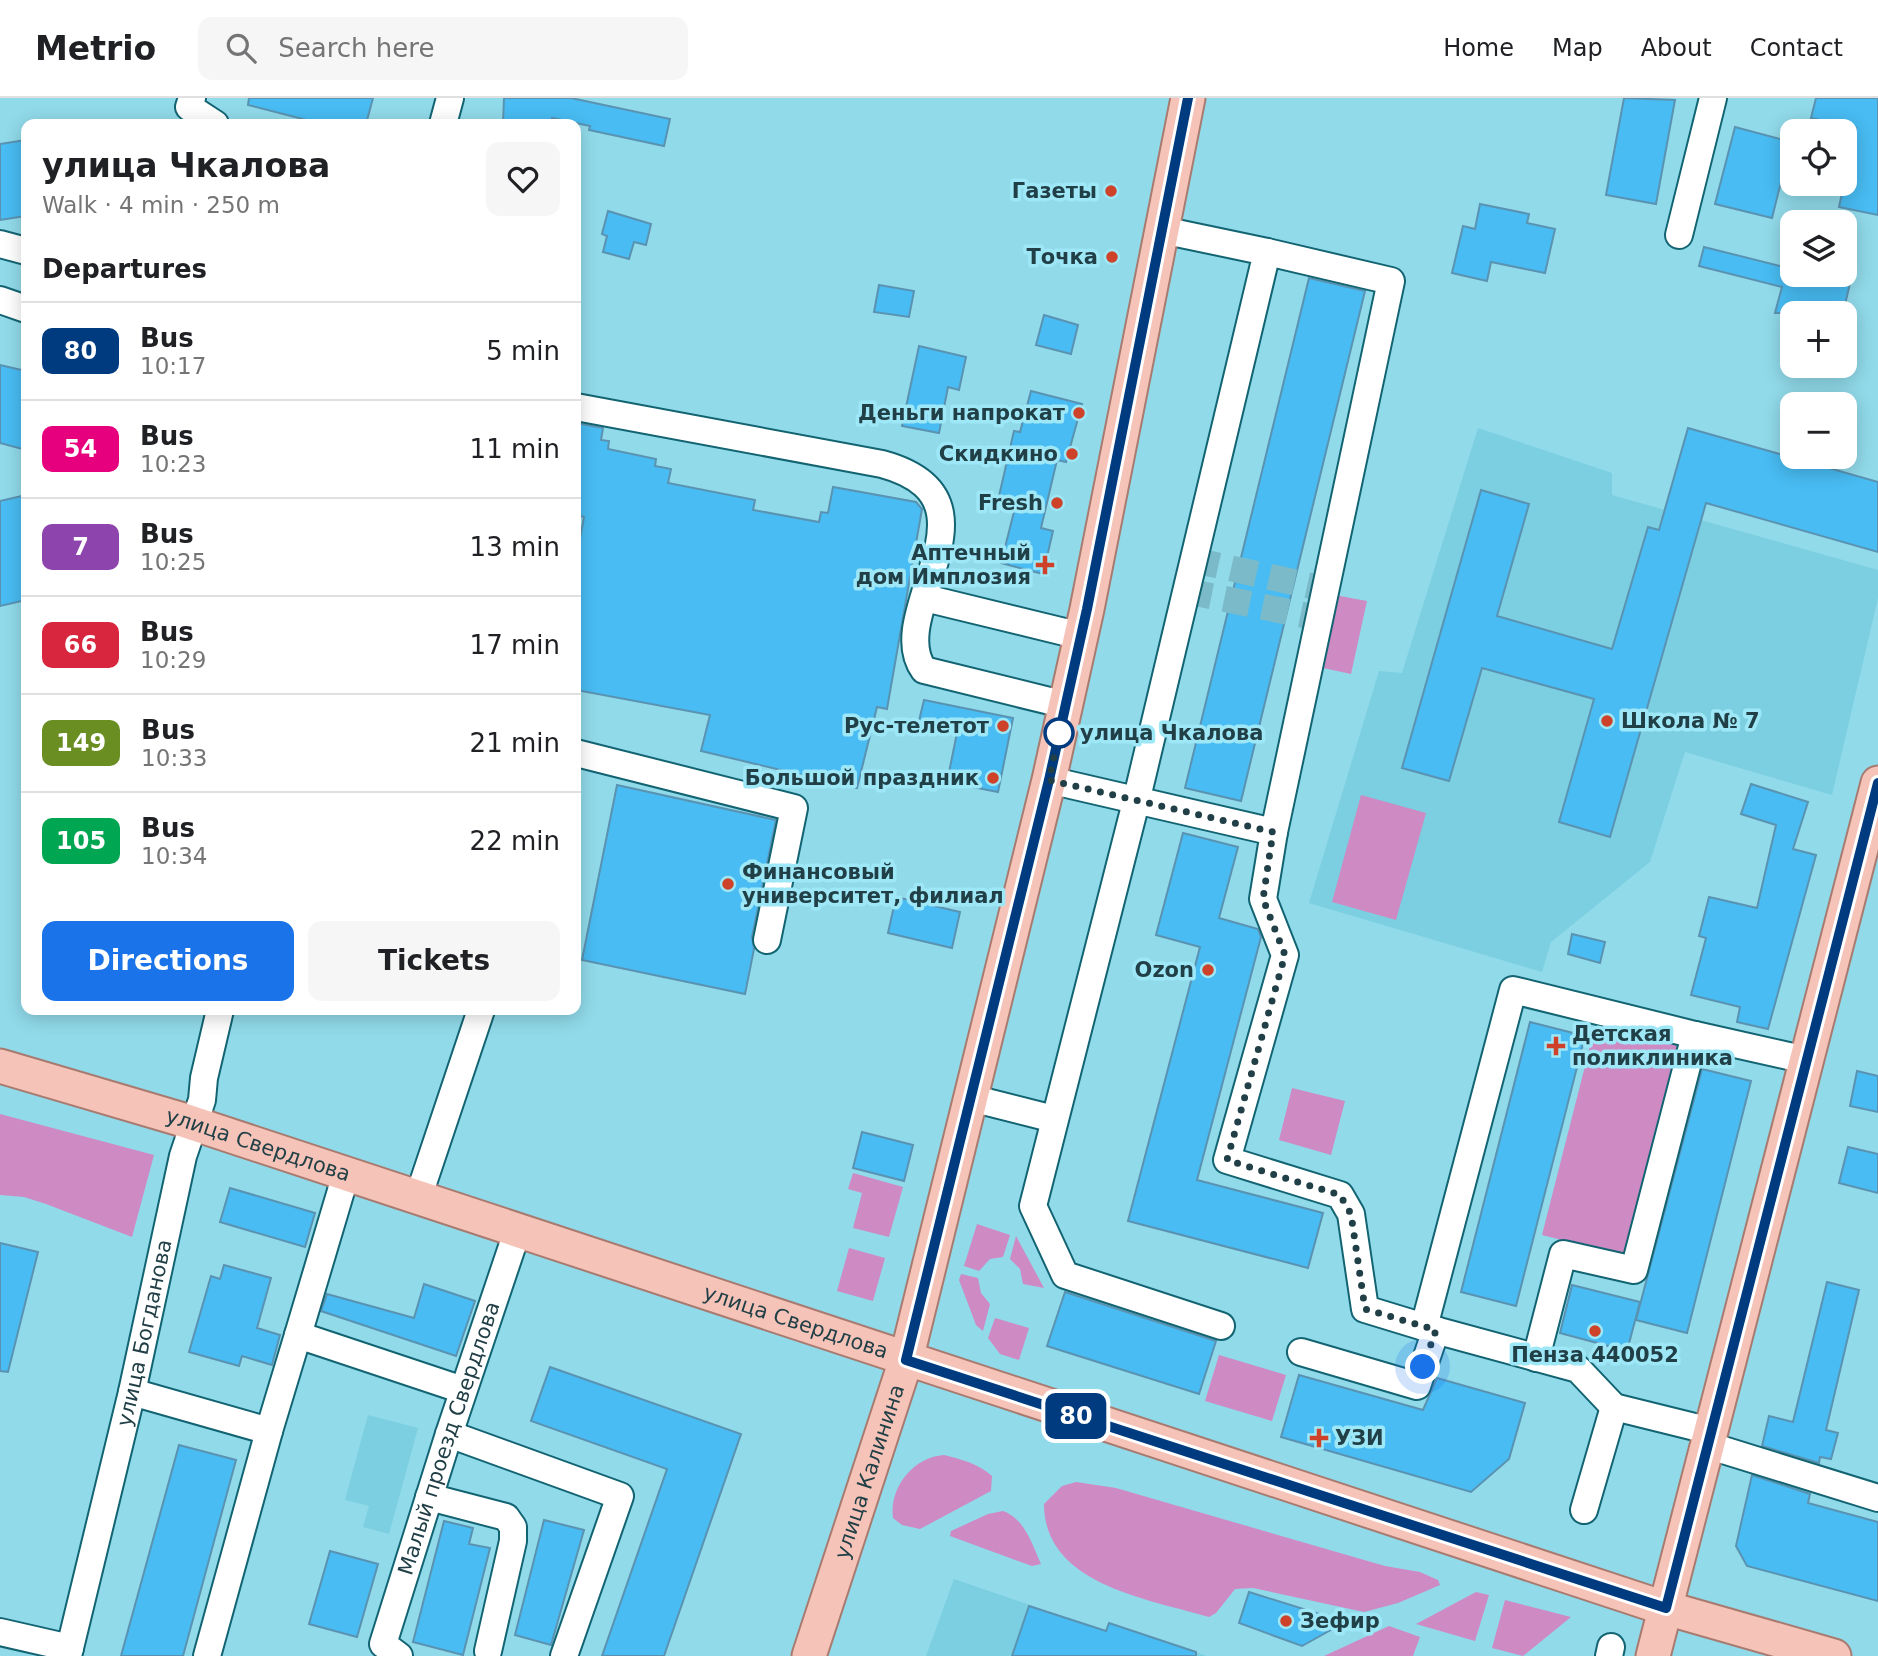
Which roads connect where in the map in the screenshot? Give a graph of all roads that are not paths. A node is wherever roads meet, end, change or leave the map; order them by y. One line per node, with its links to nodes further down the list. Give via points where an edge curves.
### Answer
1 (192, 98): 5 (street, via 189,107)
2 (450, 98): 6 (street)
3 (1188, 98): 7 (main road, улица Калинина)
4 (1713, 98): 8 (street)
5 (207, 119)
6 (444, 119)
7 (1162, 230): 11 (street); 16 (main road, улица Калинина)
8 (1679, 234)
9 (0, 244): 10 (street)
10 (21, 250)
11 (1267, 253): 21 (street); 23 (street, via 1391,281)
12 (0, 300): 13 (street)
13 (21, 307)
14 (581, 408): 15 (street, via 882,464 904,473 932,492 941,508 940,537)
15 (925, 598): 16 (street); 17 (street, via 915,648 925,670)
16 (1081, 636): 17 (main road, улица Калинина)
17 (1066, 705): 19 (main road, улица Калинина)
18 (581, 754): 24 (street, via 794,808)
19 (1049, 780): 21 (street); 30 (main road, улица Калинина)
20 (1878, 782): 22 (main road)
21 (1136, 802): 23 (street); 31 (street)
22 (1873, 820): 28 (main road)
23 (1273, 832): 37 (street, via 1263,899 1285,955 1227,1160 1340,1195 1351,1214 1365,1309)
24 (767, 940)
25 (219, 1015): 32 (street, улица Богданова)
26 (479, 1015): 34 (street)
27 (1695, 1035): 28 (street); 37 (street, via 1514,990); 40 (street, via 1634,1270 1563,1254)
28 (1806, 1060): 47 (main road)
29 (0, 1066): 32 (main road, улица Свердлова)
30 (971, 1098): 31 (street); 41 (main road, улица Калинина)
31 (1054, 1119): 36 (street, via 1032,1206 1065,1275)
32 (193, 1123): 33 (main road, улица Свердлова); 43 (street, улица Богданова)
33 (346, 1174): 34 (main road, улица Свердлова); 38 (street)
34 (418, 1198): 35 (main road, улица Свердлова)
35 (517, 1231): 41 (main road, улица Свердлова); 42 (street, Малый проезд Свердлова)
36 (1221, 1326)
37 (1430, 1328): 39 (street, via 1417,1386); 40 (street)
38 (298, 1335): 42 (street); 45 (street)
39 (1301, 1352)
40 (1536, 1358): 44 (street, via 1578,1370)
41 (906, 1360): 51 (main road, улица Свердлова); 58 (main road, улица Калинина)
42 (463, 1390): 46 (street, Малый проезд Свердлова)
43 (132, 1392): 45 (street); 55 (street, улица Богданова)
44 (1614, 1408): 47 (street); 50 (street)
45 (269, 1431): 56 (street)
46 (449, 1434): 48 (street, Малый проезд Свердлова); 57 (street, via 620,1496)
47 (1709, 1438): 49 (street); 51 (main road)
48 (429, 1497): 53 (street, Малый проезд Свердлова); 54 (street, via 506,1517 513,1527)
49 (1878, 1498)
50 (1584, 1510)
51 (1666, 1608): 59 (main road); 60 (main road, улица Свердлова)
52 (0, 1632): 55 (street)
53 (391, 1650)
54 (488, 1651)
55 (69, 1652)
56 (207, 1656)
57 (564, 1656)
58 (809, 1656)
59 (1653, 1656)
60 (1834, 1656)

